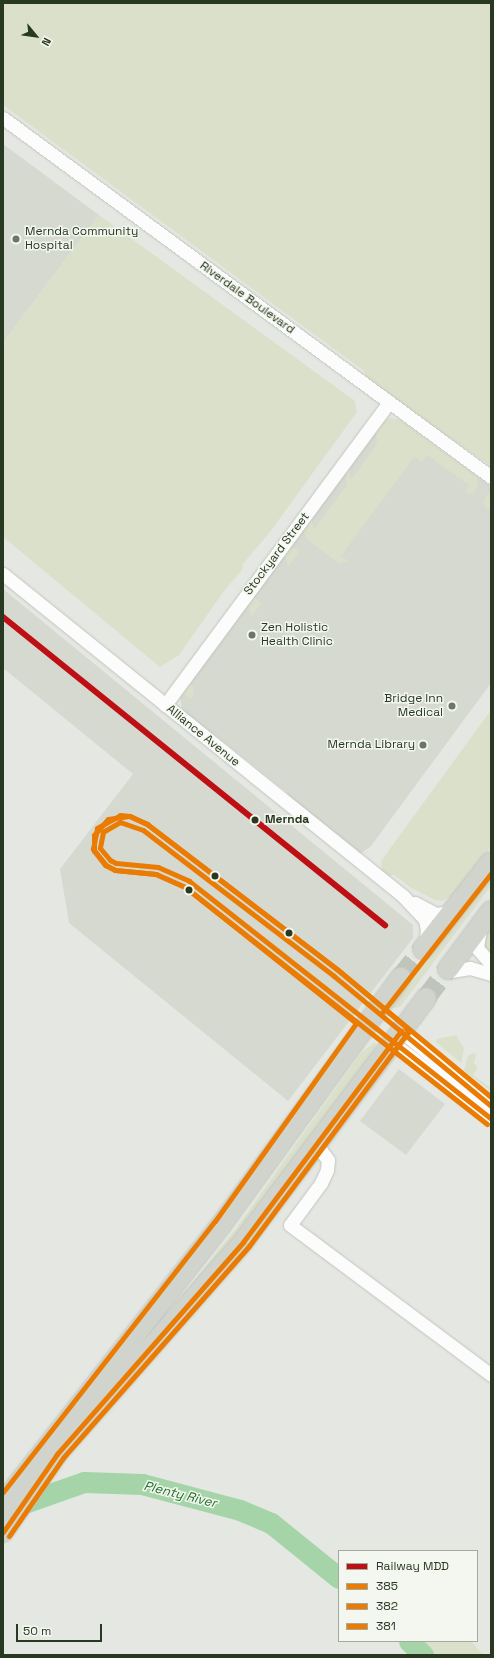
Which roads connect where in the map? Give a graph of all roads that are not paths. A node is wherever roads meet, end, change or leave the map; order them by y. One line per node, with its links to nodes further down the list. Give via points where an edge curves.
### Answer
1 (3, 118): 2 (street, Riverdale Boulevard)
2 (389, 402): 3 (street, Riverdale Boulevard); 5 (street, Stockyard Street)
3 (491, 477)
4 (3, 574): 5 (street, Alliance Avenue)
5 (165, 705): 7 (street, Alliance Avenue)
6 (491, 862): 8 (main road)
7 (403, 896): 8 (street, Alliance Avenue, via 436,914); 10 (street, Alliance Avenue, via 425,920 428,930)
8 (453, 912): 10 (main road)
9 (488, 915): 11 (street, via 477,944 479,952); 12 (main road)
10 (423, 949)
11 (491, 964)
12 (449, 970): 13 (street, via 470,968)
13 (491, 974)
14 (401, 977): 16 (main road)
15 (426, 998): 17 (main road)
16 (370, 1016): 17 (main road); 22 (main road, via 221,1224)
17 (397, 1037): 18 (street); 19 (street); 20 (main road)
18 (491, 1106)
19 (491, 1119)
20 (316, 1144): 21 (street, via 328,1160 327,1170 321,1183 290,1225); 23 (main road, via 243,1242 57,1454)
21 (491, 1375)
22 (3, 1503)
23 (3, 1532)

